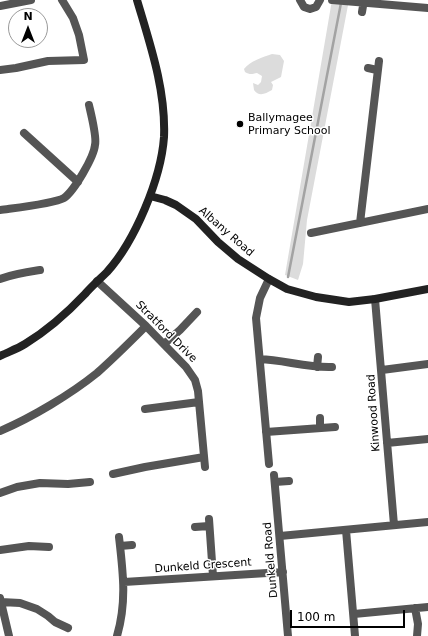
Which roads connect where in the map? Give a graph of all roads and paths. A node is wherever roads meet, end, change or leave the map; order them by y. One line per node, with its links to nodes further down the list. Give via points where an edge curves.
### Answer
1 (31, 0): 9 (street)
2 (62, 0): 14 (street, via 73,18 84,60 48,61)
3 (137, 0): 19 (street, via 163,101 164,137 159,171)
4 (300, 0): 5 (street, via 304,7 310,9 316,7)
5 (320, 0)
6 (332, 0): 7 (street)
7 (364, 2): 8 (street); 11 (street)
8 (399, 3): 10 (street)
9 (0, 6)
10 (428, 8)
11 (362, 12)
12 (379, 61): 15 (street)
13 (368, 68): 15 (street)
14 (0, 70)
15 (377, 70): 22 (street)
16 (90, 105): 18 (street, via 96,145)
17 (24, 133): 18 (street)
18 (78, 182): 21 (street, via 63,198)
19 (150, 196): 26 (street, Albany Road, via 176,205 196,219 238,259); 27 (street, via 131,238)
20 (428, 208): 22 (street)
21 (0, 210)
22 (360, 223): 23 (street)
23 (311, 233)
24 (40, 270): 25 (street)
25 (0, 279)
26 (269, 279): 29 (street, Albany Road, via 316,297 349,302); 35 (street, via 260,298 256,318)
27 (97, 281): 31 (street, Stratford Drive); 33 (street, via 67,313 47,329)
28 (428, 289): 29 (street, Albany Road)
29 (375, 299): 39 (street, Kinwood Road)
30 (197, 312): 32 (street)
31 (146, 326): 32 (street, Stratford Drive); 45 (street, via 97,373 79,386)
32 (164, 344): 40 (street, Stratford Drive, via 195,380)
33 (0, 356)
34 (318, 357): 37 (street)
35 (260, 359): 37 (street); 46 (street)
36 (428, 364): 39 (street)
37 (317, 367): 38 (street)
38 (332, 367)
39 (382, 370): 48 (street, Kinwood Road)
40 (199, 402): 41 (street); 49 (street, Stratford Drive)
41 (146, 409)
42 (320, 418): 44 (street)
43 (335, 427): 44 (street)
44 (320, 428): 46 (street)
45 (0, 430)
46 (266, 432): 50 (street)
47 (428, 439): 48 (street)
48 (387, 443): 57 (street, Kinwood Road)
49 (204, 457): 51 (street, Stratford Drive); 52 (street)
50 (269, 464)
51 (205, 467)
52 (113, 474)
53 (289, 481): 60 (street, Dunkeld Road, via 275,478)
54 (90, 482): 55 (street, via 40,483)
55 (0, 493)
56 (428, 522): 57 (street)
57 (394, 525): 59 (street)
58 (195, 527): 67 (street, via 209,523)
59 (346, 530): 60 (street); 72 (street)
60 (280, 536): 66 (street, Dunkeld Road)
61 (119, 537): 63 (street)
62 (132, 545): 63 (street)
63 (120, 546): 68 (street)
64 (49, 547): 65 (street, via 29,546)
65 (0, 550)
66 (283, 572): 67 (street, Dunkeld Crescent); 76 (street, Dunkeld Road)
67 (213, 576): 68 (street, Dunkeld Crescent)
68 (124, 582): 75 (street)
69 (1, 600): 73 (street, via 37,609); 74 (street)
70 (428, 607): 71 (street)
71 (415, 608): 72 (street); 78 (street)
72 (354, 614): 77 (street)
73 (68, 628)
74 (9, 636)
75 (117, 636)
76 (288, 636)
77 (355, 636)
78 (417, 636)

